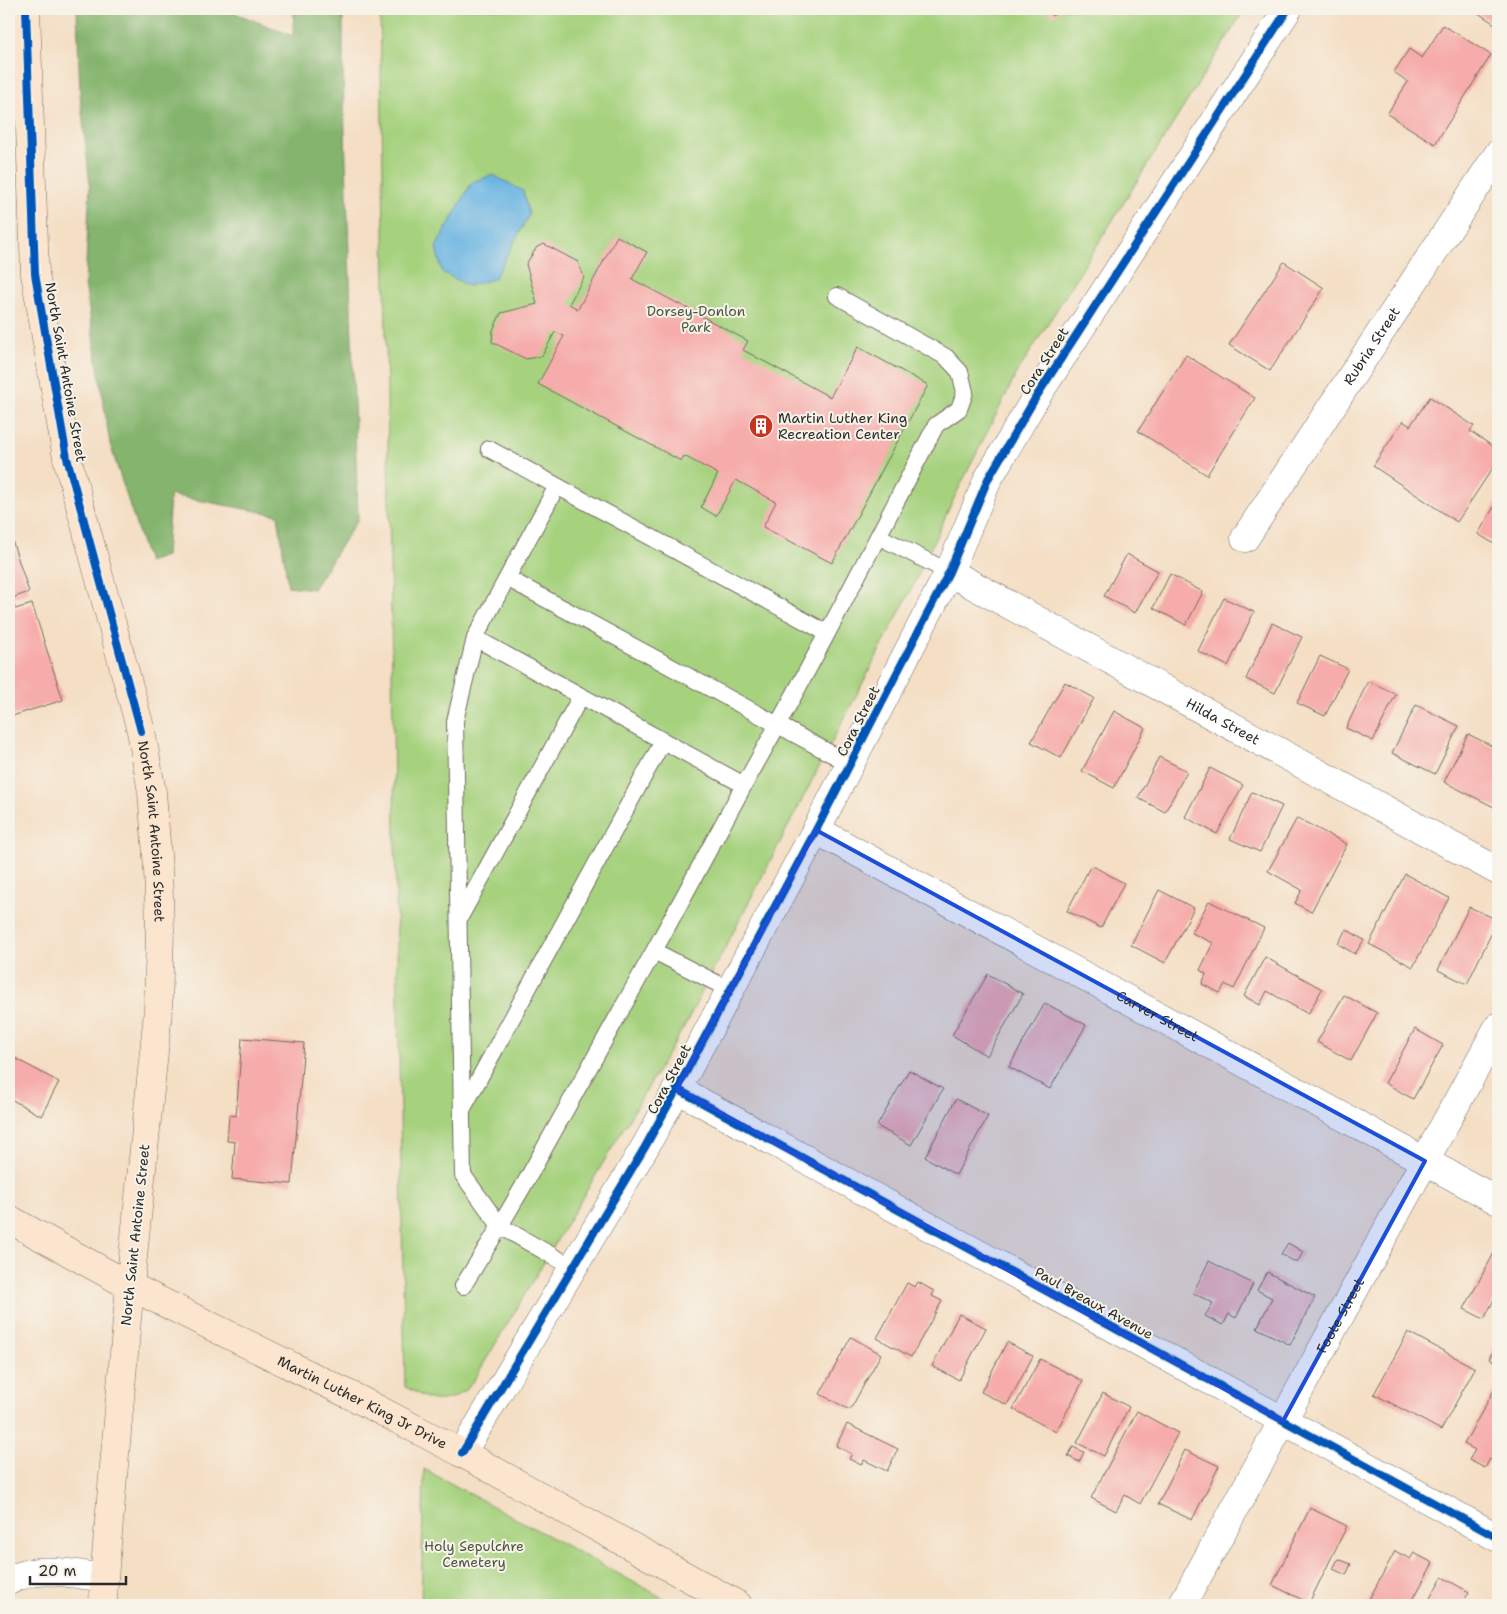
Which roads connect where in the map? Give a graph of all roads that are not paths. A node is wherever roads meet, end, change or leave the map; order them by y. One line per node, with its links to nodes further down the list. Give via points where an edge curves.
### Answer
1 (26, 9): 31 (street, North Saint Antoine Street, via 35,274 67,458 141,731 152,792 160,930 158,1012)
2 (1288, 9): 9 (street, Cora Street, via 1036,397 988,479)
3 (1498, 154): 8 (street, Rubria Street)
4 (837, 296): 7 (lane, via 946,357 960,372 965,392 959,409 936,426)
5 (489, 449): 6 (lane)
6 (557, 486): 10 (lane); 11 (lane)
7 (878, 536): 9 (lane); 11 (lane)
8 (1245, 538)
9 (949, 572): 16 (street, Cora Street); 19 (street, Hilda Street)
10 (507, 578): 12 (lane); 14 (lane)
11 (827, 633): 14 (lane)
12 (475, 638): 13 (lane); 20 (lane, via 455,721)
13 (581, 696): 15 (lane); 20 (lane)
14 (777, 726): 16 (lane); 17 (lane)
15 (663, 741): 17 (lane); 25 (lane)
16 (850, 764): 18 (street, Cora Street)
17 (744, 785): 21 (lane)
18 (816, 830): 22 (street, Cora Street); 26 (street, Carver Street)
19 (1498, 871)
20 (458, 921): 25 (lane)
21 (654, 951): 22 (lane); 29 (lane)
22 (730, 990): 24 (street, Cora Street)
23 (1498, 1027): 26 (street, Foote Street)
24 (677, 1089): 30 (street, Cora Street); 33 (street, Paul Breaux Avenue)
25 (461, 1112): 29 (lane, via 463,1175)
26 (1425, 1161): 27 (street, Carver Street); 33 (street, Foote Street)
27 (1498, 1201)
28 (9, 1219): 31 (street, Martin Luther King Jr Drive)
29 (500, 1226): 30 (lane); 32 (lane)
30 (572, 1267): 34 (street, Cora Street)
31 (130, 1286): 34 (street, Martin Luther King Jr Drive); 36 (street, North Saint Antoine Street)
32 (464, 1286)
33 (1283, 1421): 35 (street, Paul Breaux Avenue); 40 (street, Foote Street)
34 (462, 1453): 39 (street, Martin Luther King Jr Drive)
35 (1498, 1538)
36 (104, 1578): 37 (street, via 39,1572 16,1576); 38 (street, North Saint Antoine Street)
37 (9, 1581)
38 (104, 1605)
39 (738, 1605)
40 (1182, 1605)

